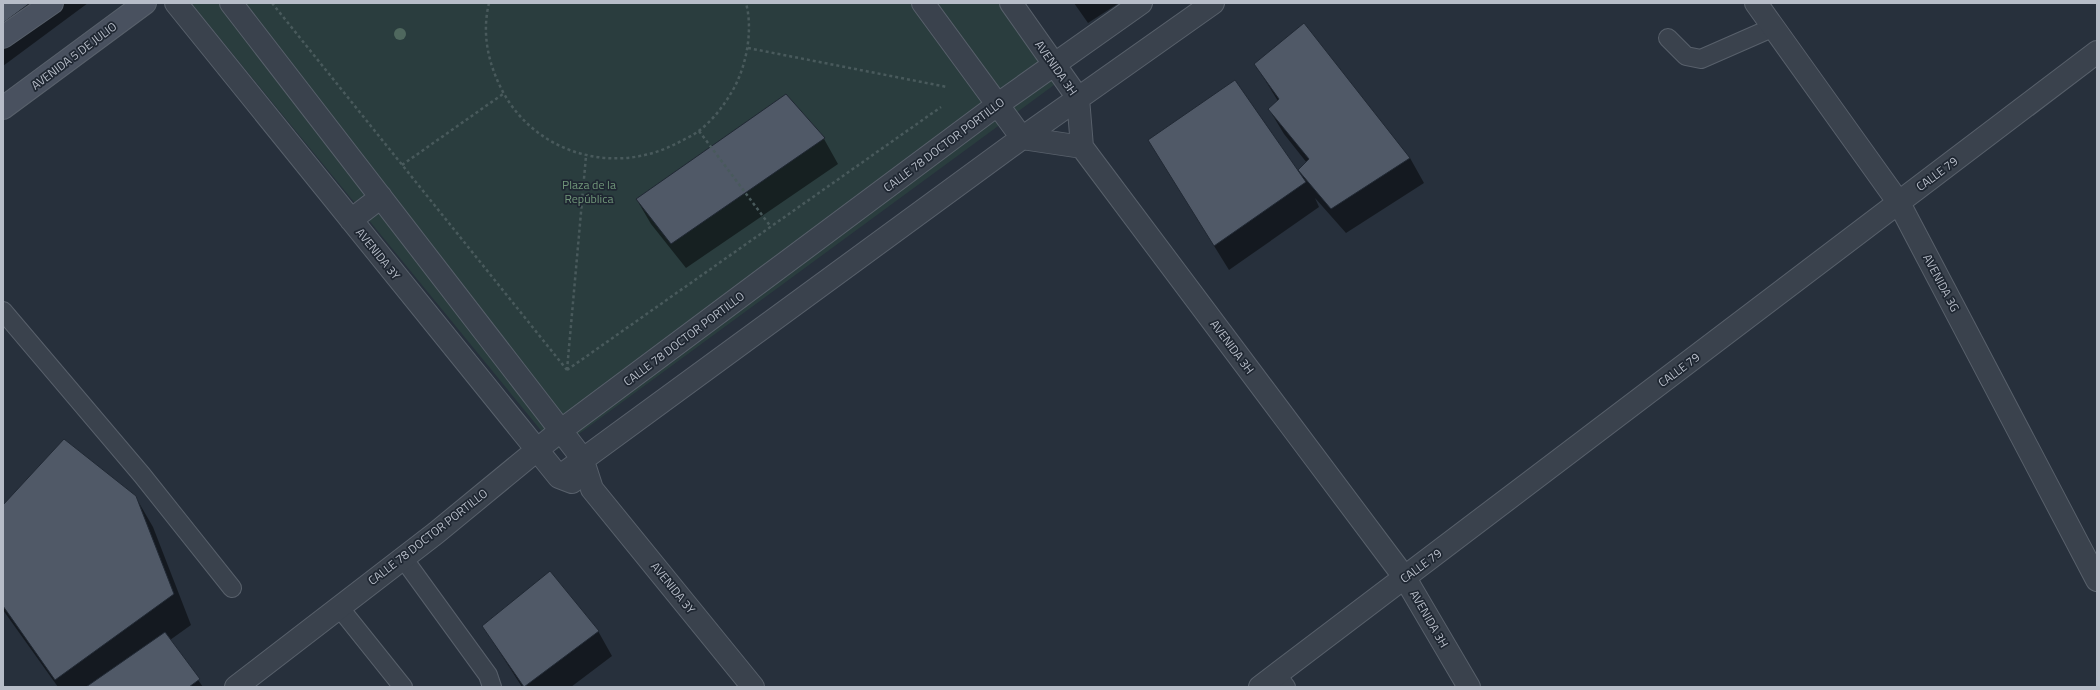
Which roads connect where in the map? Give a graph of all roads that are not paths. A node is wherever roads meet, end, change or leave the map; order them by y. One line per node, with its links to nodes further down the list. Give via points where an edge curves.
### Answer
1 (52, 3): 11 (main road)
2 (145, 3): 17 (main road, AVENIDA 5 DE JULIO)
3 (176, 3): 22 (street, AVENIDA 3Y)
4 (231, 3): 20 (street, AVENIDA 3Y)
5 (923, 3): 16 (street)
6 (1011, 3): 14 (street, AVENIDA 3H)
7 (1141, 3): 14 (street, CALLE 78 DOCTOR PORTILLO)
8 (1213, 3): 15 (street)
9 (1756, 3): 10 (street, AVENIDA 3G)
10 (1774, 27): 12 (lane, via 1701,59 1686,56); 21 (street, AVENIDA 3G)
11 (3, 37)
12 (1668, 38)
13 (2097, 52): 21 (street, CALLE 79)
14 (1054, 65): 15 (street, AVENIDA 3H); 16 (street, CALLE 78 DOCTOR PORTILLO)
15 (1078, 98): 18 (street); 19 (street, AVENIDA 3H)
16 (997, 105): 18 (street); 24 (street, CALLE 78 DOCTOR PORTILLO)
17 (3, 108)
18 (1022, 138): 19 (street); 26 (street)
19 (1082, 147): 30 (street, AVENIDA 3H)
20 (381, 197): 22 (street); 24 (street, AVENIDA 3Y)
21 (1899, 203): 30 (street, CALLE 79); 31 (street, AVENIDA 3G)
22 (351, 220): 25 (street, AVENIDA 3Y)
23 (5, 317): 32 (lane, via 142,475)
24 (560, 431): 25 (street, CALLE 78 DOCTOR PORTILLO); 26 (street, AVENIDA 3Y)
25 (537, 449): 27 (street, AVENIDA 3Y); 29 (street, CALLE 78 DOCTOR PORTILLO)
26 (582, 458): 27 (street); 28 (street, AVENIDA 3Y)
27 (559, 477): 28 (street, AVENIDA 3Y)
28 (592, 490): 38 (street, AVENIDA 3Y)
29 (403, 558): 33 (street, CALLE 78 DOCTOR PORTILLO); 37 (lane, via 488,676)
30 (1405, 578): 34 (street, CALLE 79); 39 (street, AVENIDA 3H)
31 (2097, 580)
32 (232, 588)
33 (339, 607): 35 (street, CALLE 78 DOCTOR PORTILLO); 36 (lane)
34 (1274, 683)
35 (236, 687)
36 (403, 687)
37 (492, 687)
38 (753, 687)
39 (1469, 687)

